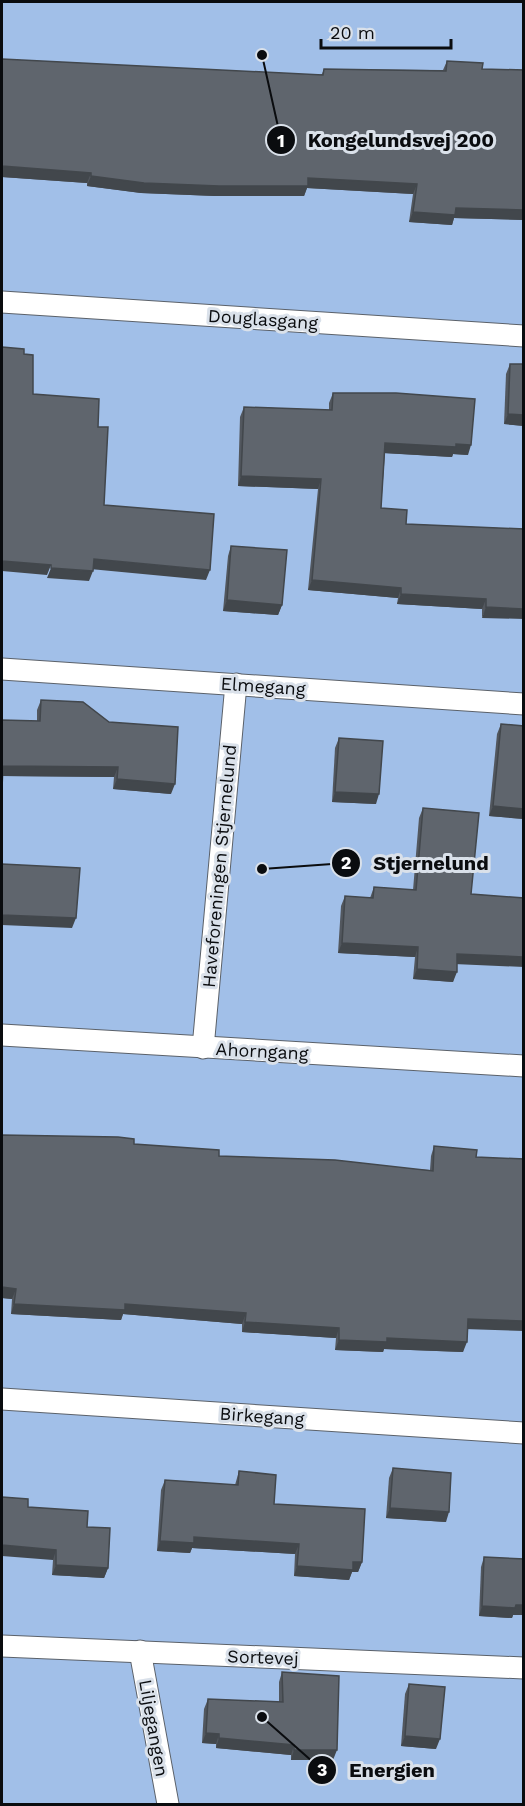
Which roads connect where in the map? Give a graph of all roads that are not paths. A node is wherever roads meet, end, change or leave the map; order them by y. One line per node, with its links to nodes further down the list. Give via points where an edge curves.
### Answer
1 (2, 302): 2 (lane, Douglasgang)
2 (524, 336)
3 (2, 669): 4 (lane, Elmegang)
4 (236, 684): 5 (lane, Elmegang); 7 (lane, Haveforeningen Stjernelund)
5 (524, 704)
6 (2, 1035): 7 (lane, Ahorngang)
7 (203, 1048): 8 (lane, Ahorngang)
8 (524, 1066)
9 (2, 1399): 10 (lane, Birkegang)
10 (524, 1433)
11 (2, 1646): 12 (lane, Sortevej)
12 (140, 1652): 13 (lane, Sortevej); 14 (lane, Liljegangen)
13 (524, 1668)
14 (168, 1804)

